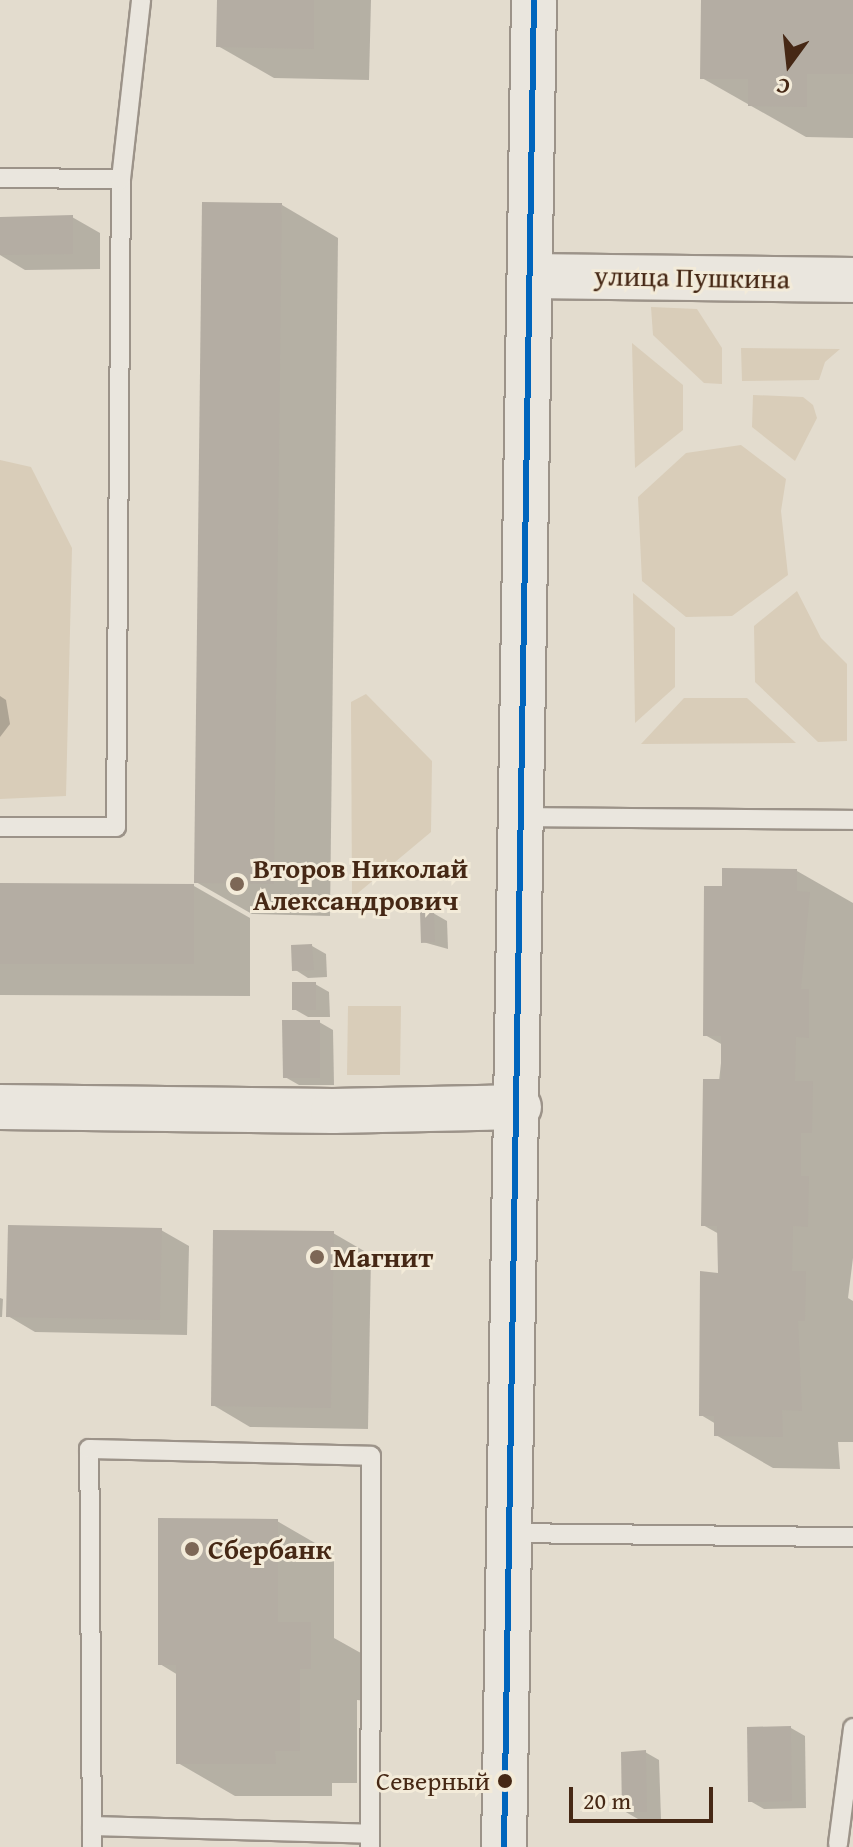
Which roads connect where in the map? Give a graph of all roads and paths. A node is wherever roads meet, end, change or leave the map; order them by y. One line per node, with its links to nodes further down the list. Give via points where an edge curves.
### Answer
1 (141, 0): 4 (lane)
2 (534, 0): 5 (main road)
3 (0, 178): 4 (lane)
4 (121, 179): 9 (lane, via 116,827)
5 (531, 276): 6 (main road, улица Пушкина); 7 (main road)
6 (853, 280)
7 (524, 817): 8 (lane); 11 (main road)
8 (853, 820)
9 (0, 827)
10 (0, 1107): 11 (main road)
11 (519, 1107): 12 (main road)
12 (509, 1533): 14 (lane); 21 (main road)
13 (853, 1537): 14 (lane)
14 (834, 1541): 15 (lane)
15 (853, 1554)
16 (853, 1728): 19 (lane)
17 (92, 1826): 18 (lane); 18 (lane, via 89,1449 371,1456); 20 (lane)
18 (370, 1840)
19 (838, 1844)
20 (92, 1847)
21 (504, 1847)

